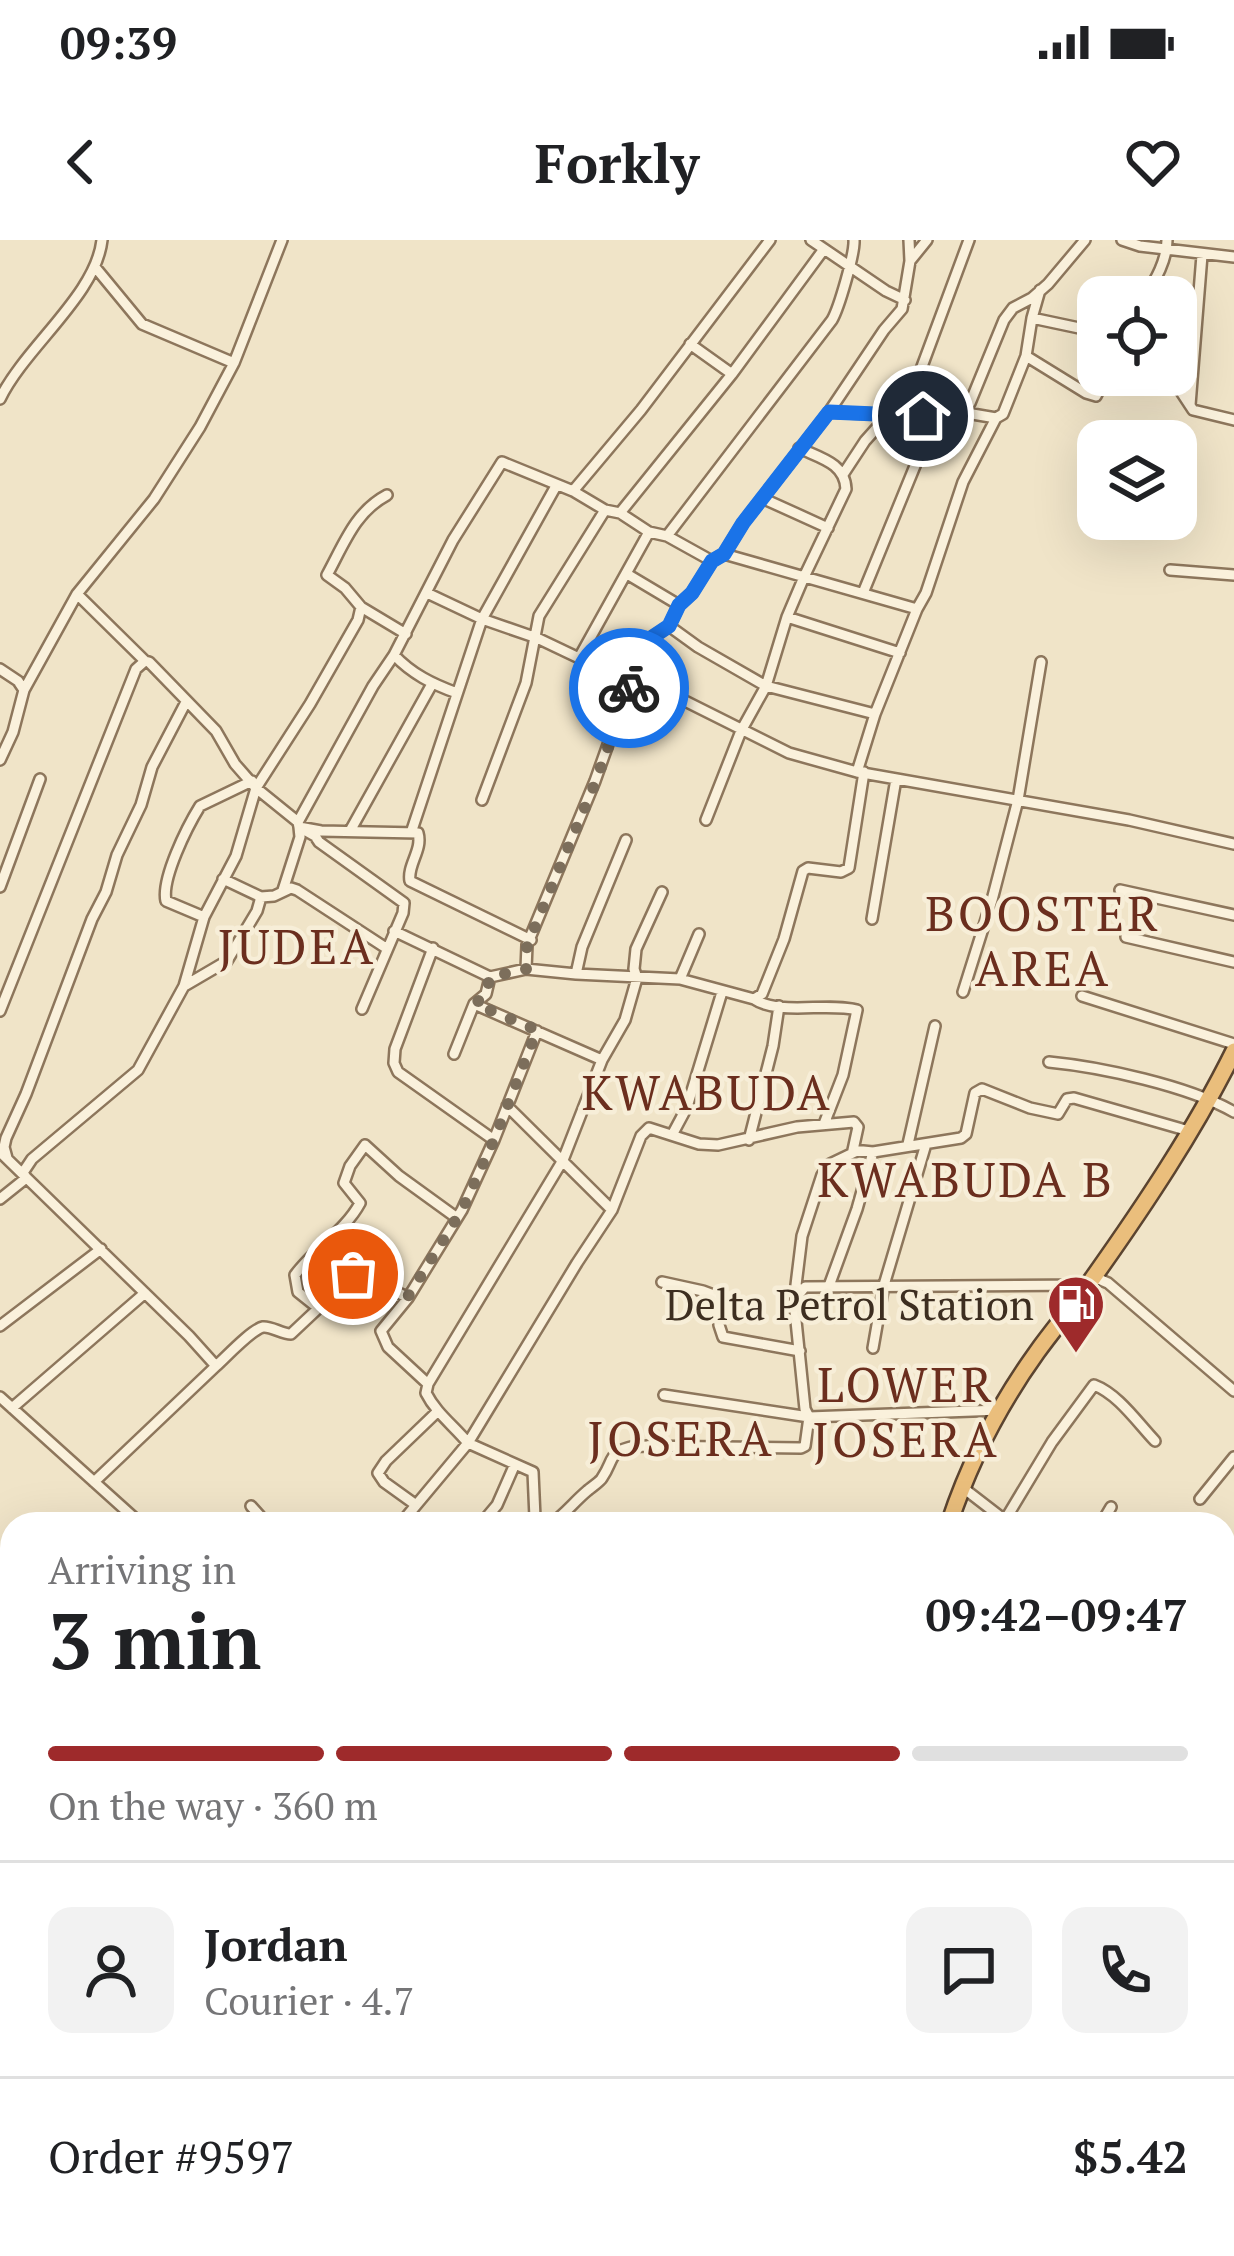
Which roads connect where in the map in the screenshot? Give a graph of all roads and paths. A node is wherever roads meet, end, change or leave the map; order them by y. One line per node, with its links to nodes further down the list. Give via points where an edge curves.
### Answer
1 (102, 240): 18 (street)
2 (282, 240): 26 (street)
3 (770, 240): 24 (street)
4 (811, 240): 13 (street)
5 (854, 240): 17 (street)
6 (910, 240): 16 (street)
7 (927, 240): 16 (street)
8 (969, 240): 35 (street)
9 (1085, 240): 20 (street)
10 (1122, 240): 12 (street)
11 (1206, 240): 14 (street)
12 (1167, 244): 14 (street); 19 (street)
13 (824, 249): 17 (street); 27 (street)
14 (1201, 254): 15 (street); 31 (street)
15 (1234, 257)
16 (910, 262): 21 (street)
17 (849, 266): 21 (street); 49 (street, via 832,320)
18 (95, 267): 26 (street, via 142,324); 30 (street)
19 (1156, 276)
20 (1040, 290): 22 (street); 32 (street, via 1004,320 970,403)
21 (905, 300): 33 (street)
22 (1032, 318): 23 (street); 25 (street)
23 (1077, 328)
24 (690, 344): 27 (street); 42 (street)
25 (1026, 356): 28 (street); 37 (street)
26 (234, 363): 58 (street, via 154,499)
27 (732, 374): 46 (street)
28 (1077, 388)
29 (1184, 396): 31 (street)
30 (0, 398)
31 (1190, 405): 38 (street)
32 (955, 411): 36 (street); 37 (street)
33 (829, 412): 34 (street); 39 (street)
34 (890, 413): 35 (street); 40 (street)
35 (908, 416): 36 (street)
36 (934, 417): 57 (street)
37 (996, 418): 61 (street)
38 (1234, 420)
39 (799, 448): 40 (street); 44 (street)
40 (844, 473): 47 (street, via 846,489)
41 (556, 486): 42 (street); 56 (street, via 502,462); 63 (street)
42 (573, 491): 45 (street)
43 (387, 495): 60 (street, via 361,513 327,575)
44 (763, 497): 47 (street); 50 (street)
45 (605, 510): 46 (street); 66 (street, via 542,609)
46 (620, 513): 48 (street)
47 (829, 528): 55 (street)
48 (649, 532): 49 (street); 53 (street)
49 (668, 536): 51 (street)
50 (724, 554): 51 (street); 55 (street)
51 (712, 561): 59 (street)
52 (1170, 570): 54 (street)
53 (627, 574): 59 (street); 69 (street)
54 (1234, 575)
55 (804, 577): 57 (street); 62 (street)
56 (427, 593): 63 (street); 65 (street)
57 (863, 593): 61 (street)
58 (77, 594): 70 (street); 76 (street)
59 (679, 605): 64 (street)
60 (362, 607): 65 (street); 85 (street, via 310,704)
61 (917, 609): 67 (street)
62 (788, 617): 67 (street); 75 (street)
63 (482, 619): 66 (street); 77 (street)
64 (669, 626): 73 (street, via 651,638); 75 (street)
65 (406, 634): 68 (street)
66 (537, 638): 69 (street); 86 (street)
67 (900, 653): 79 (street)
68 (394, 655): 74 (street); 89 (street)
69 (579, 658): 73 (street)
70 (145, 661): 78 (street); 123 (street)
71 (1041, 662): 87 (street)
72 (0, 669): 76 (street)
73 (633, 672): 80 (street); 106 (street)
74 (432, 684): 77 (street); 90 (street)
75 (766, 686): 79 (street); 80 (street)
76 (25, 691): 81 (street)
77 (457, 693): 91 (street)
78 (186, 702): 85 (street); 142 (street, via 152,766)
79 (874, 714): 82 (street)
80 (741, 731): 82 (street); 88 (street)
81 (0, 760)
82 (861, 772): 83 (street); 119 (street, via 849,868 803,871 784,939)
83 (896, 778): 87 (street); 102 (street)
84 (40, 779): 95 (street)
85 (254, 784): 89 (street); 94 (street); 101 (street, via 200,806 170,872 166,902)
86 (482, 800)
87 (1018, 800): 93 (street); 117 (street)
88 (706, 820)
89 (299, 825): 90 (street); 96 (street); 103 (street, via 400,898)
90 (350, 831): 91 (street)
91 (411, 833): 106 (street, via 420,842 410,881)
92 (626, 841): 111 (street)
93 (1234, 844)
94 (223, 879): 99 (street); 101 (street)
95 (0, 887)
96 (284, 890): 99 (street); 107 (street, via 297,890)
97 (1120, 890): 100 (street)
98 (662, 892): 113 (street, via 636,949)
99 (261, 897): 115 (street, via 227,961)
100 (1234, 915)
101 (204, 917): 115 (street)
102 (872, 919)
103 (394, 932): 107 (street); 108 (street)
104 (699, 934): 114 (street)
105 (1126, 937): 109 (street)
106 (530, 940): 110 (street)
107 (386, 948): 122 (street)
108 (433, 948): 112 (street); 136 (street, via 394,1064)
109 (1234, 962)
110 (526, 969): 111 (street); 112 (street)
111 (576, 974): 113 (street)
112 (490, 977): 120 (street)
113 (637, 978): 114 (street); 128 (street)
114 (680, 979): 116 (street)
115 (184, 986): 144 (street, via 138,1070)
116 (722, 992): 119 (street); 135 (street)
117 (964, 992)
118 (1082, 997): 126 (street)
119 (754, 999): 121 (street)
120 (475, 1004): 125 (street); 127 (street)
121 (779, 1006): 133 (street, via 857,1010); 137 (street)
122 (362, 1009)
123 (0, 1011)
124 (935, 1026): 138 (street)
125 (537, 1030): 128 (street); 131 (street)
126 (1234, 1047): 130 (highway)
127 (454, 1054)
128 (602, 1060): 143 (street)
129 (1049, 1062): 130 (street)
130 (1210, 1098): 132 (street); 134 (highway)
131 (507, 1106): 136 (street); 143 (street)
132 (1234, 1112)
133 (824, 1124): 137 (street); 141 (street, via 857,1124)
134 (1189, 1131): 139 (street, via 1074,1098 1058,1114 982,1089 964,1136); 149 (highway)
135 (672, 1135): 137 (street, via 699,1144); 146 (street, via 649,1128 641,1136)
136 (494, 1140): 147 (street)
137 (749, 1140)
138 (908, 1144): 139 (street); 140 (street)
139 (926, 1144): 152 (street)
140 (872, 1152): 141 (street); 151 (street)
141 (855, 1153): 153 (street, via 822,1175 802,1236)
142 (3, 1155): 144 (street)
143 (563, 1160): 146 (street); 161 (street)
144 (24, 1175): 145 (street); 148 (street)
145 (0, 1199)
146 (612, 1210): 170 (street)
147 (457, 1218): 155 (street); 156 (street, via 365,1145 344,1183 360,1203 295,1275 298,1292)
148 (101, 1250): 154 (street); 157 (street)
149 (1091, 1281): 152 (street); 162 (street, via 1108,1283); 166 (highway)
150 (662, 1282): 159 (street, via 719,1298 723,1336)
151 (830, 1286): 152 (street); 153 (street)
152 (884, 1286): 158 (street)
153 (800, 1292): 159 (street)
154 (145, 1293): 160 (street); 165 (street)
155 (407, 1298): 156 (street, via 358,1271); 161 (street, via 381,1331)
156 (318, 1308): 160 (street, via 291,1334 258,1329)
157 (0, 1326)
158 (873, 1348)
159 (800, 1351): 168 (street)
160 (216, 1366): 173 (street)
161 (428, 1384): 167 (street)
162 (1234, 1391)
163 (664, 1395): 168 (street)
164 (0, 1397): 165 (street)
165 (13, 1408): 173 (street)
166 (1000, 1410): 168 (street); 174 (highway)
167 (437, 1412): 170 (street); 176 (street, via 378,1473)
168 (809, 1417): 184 (street, via 801,1448 623,1448)
169 (1155, 1441): 187 (street, via 1094,1385)
170 (468, 1443): 172 (street); 176 (street)
171 (1234, 1457): 175 (street)
172 (515, 1464): 182 (street); 183 (street, via 533,1472)
173 (94, 1482): 179 (street)
174 (960, 1486): 185 (highway); 186 (street)
175 (1200, 1499)
176 (416, 1505): 181 (street)
177 (251, 1506): 180 (street)
178 (1111, 1507): 188 (street)
179 (128, 1512)
180 (256, 1512)
181 (410, 1512)
182 (491, 1512)
183 (535, 1512)
184 (568, 1512)
185 (952, 1512)
186 (995, 1512)
187 (1014, 1512)
188 (1108, 1512)

